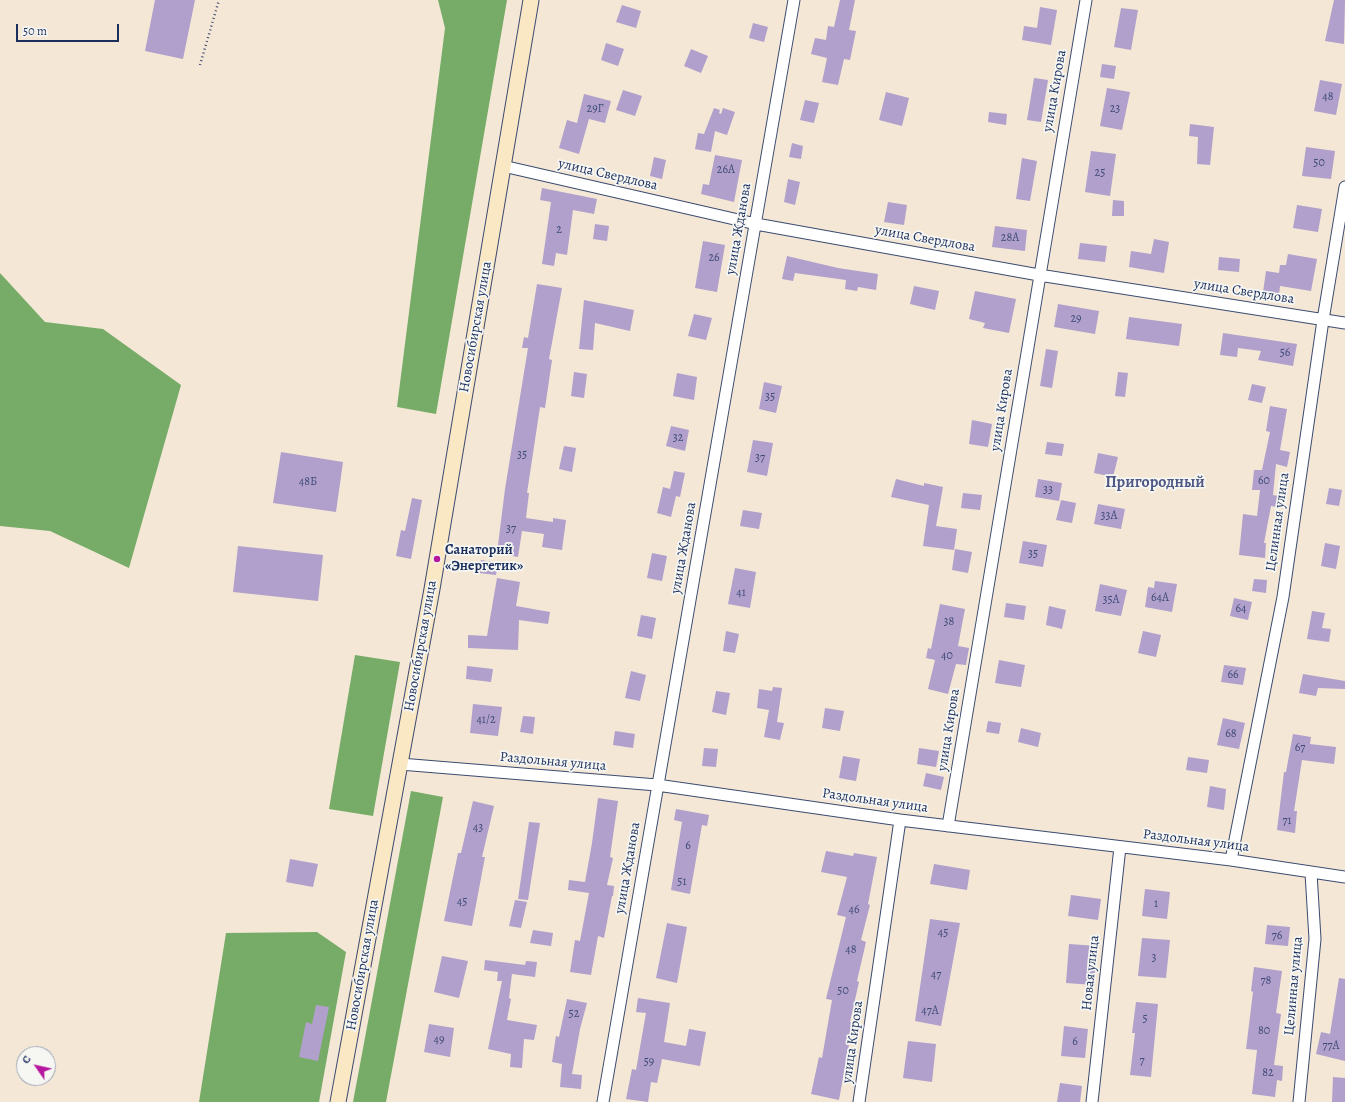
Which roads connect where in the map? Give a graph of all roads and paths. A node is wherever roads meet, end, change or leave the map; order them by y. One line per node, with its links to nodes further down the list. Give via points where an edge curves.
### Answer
1 (219, 0): 5 (path)
2 (531, 0): 6 (street, Новосибирская улица)
3 (794, 0): 8 (street, улица Жданова)
4 (1086, 0): 9 (street, улица Кирова)
5 (200, 65)
6 (503, 166): 8 (street, улица Свердлова); 12 (street, Новосибирская улица)
7 (1345, 187): 10 (street, Целинная улица)
8 (756, 224): 9 (street, улица Свердлова); 13 (street, улица Жданова)
9 (1039, 275): 10 (street, улица Свердлова); 15 (street, улица Кирова)
10 (1323, 320): 11 (street, улица Свердлова); 17 (street, Целинная улица, via 1283,597)
11 (1345, 323)
12 (400, 764): 13 (street, Раздольная улица); 20 (street, Новосибирская улица)
13 (657, 786): 14 (street, Раздольная улица); 21 (street, улица Жданова)
14 (900, 820): 15 (street, Раздольная улица); 22 (street, улица Кирова)
15 (948, 826): 16 (street, Раздольная улица)
16 (1120, 847): 17 (street, Раздольная улица); 23 (street, Новая улица)
17 (1231, 860): 18 (street, Раздольная улица)
18 (1311, 873): 19 (street, Раздольная улица); 24 (street, Целинная улица, via 1314,939)
19 (1345, 877)
20 (338, 1102)
21 (603, 1102)
22 (859, 1102)
23 (1092, 1102)
24 (1299, 1102)

